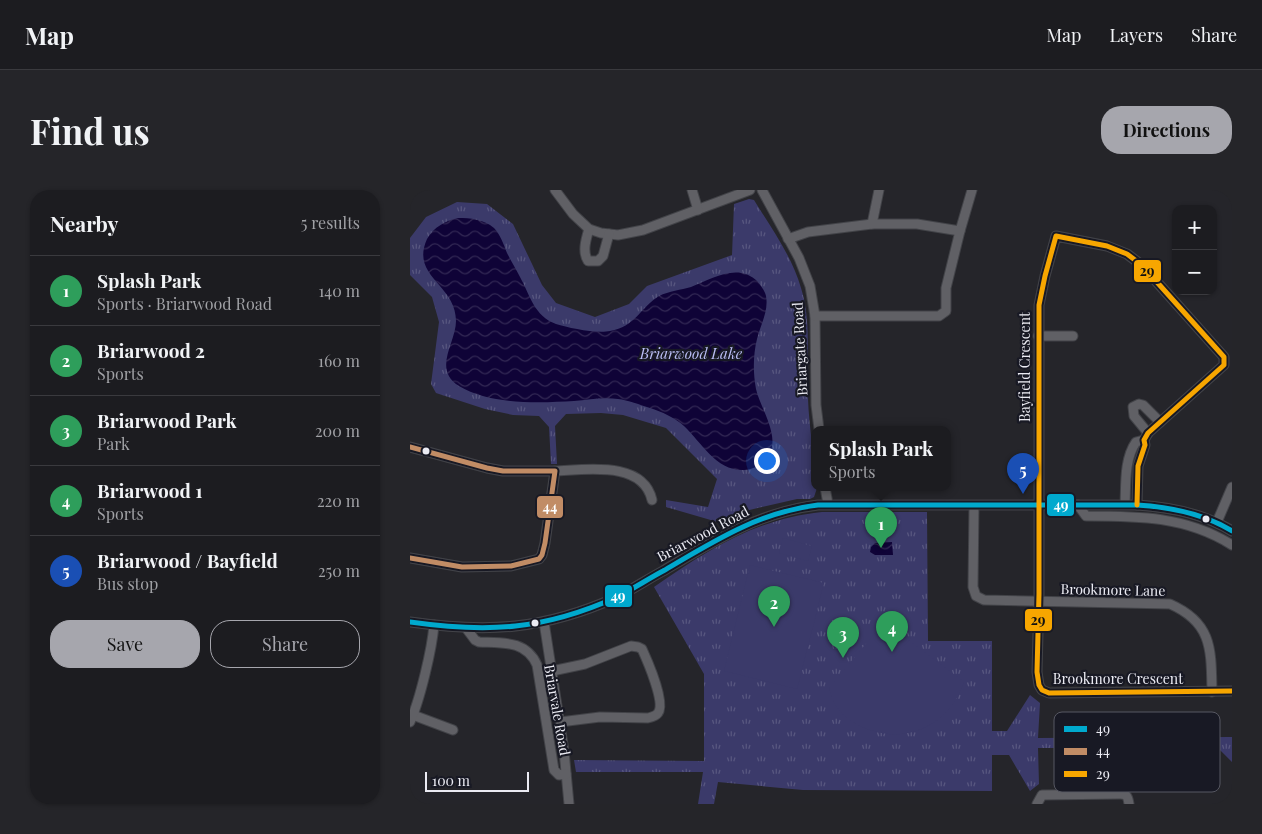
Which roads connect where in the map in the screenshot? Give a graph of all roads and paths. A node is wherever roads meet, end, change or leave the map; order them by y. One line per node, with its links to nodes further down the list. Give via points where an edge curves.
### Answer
1 (555, 190): 9 (street)
2 (692, 190): 7 (street)
3 (750, 190): 7 (street)
4 (762, 190): 12 (street, Briargate Road)
5 (879, 190): 8 (street)
6 (972, 190): 10 (street)
7 (698, 210): 11 (street, via 636,232)
8 (872, 224): 10 (street, via 917,224); 12 (street, via 808,232)
9 (589, 229): 11 (street); 11 (street, via 585,256 588,261 598,261 603,256)
10 (960, 231): 13 (street, via 946,288 946,311 939,316)
11 (609, 234)
12 (788, 239): 13 (street, Briargate Road, via 805,270)
13 (815, 316): 17 (street, Briargate Road)
14 (1038, 336): 15 (street); 16 (street, Bayfield Crescent, via 1039,304 1056,236 1107,246 1127,254 1143,266 1225,362); 25 (street, Bayfield Crescent)
15 (1073, 336)
16 (1160, 422): 18 (street, Bayfield Crescent); 18 (street, via 1143,405 1133,407 1134,416)
17 (819, 426)
18 (1146, 436): 26 (street, Bayfield Crescent, via 1136,442 1131,454); 28 (street, via 1138,473)
19 (410, 447): 20 (street, via 487,468)
20 (555, 471): 23 (street, via 610,469 632,476 643,484); 33 (street, via 545,543 539,559 511,566 462,567)
21 (1232, 487): 30 (street)
22 (826, 491): 24 (street)
23 (652, 500)
24 (828, 504): 29 (street, Briarwood Road); 36 (street, Briarwood Road, via 758,519 617,596)
25 (1039, 504): 27 (street, Briarwood Road); 29 (street, Briarwood Road); 34 (street, Brookmore Crescent)
26 (1125, 504): 27 (street, Briarwood Road); 28 (street, Briarwood Road)
27 (1078, 505): 32 (street, Briarwood Road, via 1086,516 1159,518 1192,526)
28 (1137, 505): 30 (street, Briarwood Road, via 1175,509)
29 (974, 506): 34 (street, Brookmore Lane, via 973,587 976,596 984,600)
30 (1218, 522): 31 (street, Briarwood Road)
31 (1232, 531)
32 (1232, 545)
33 (410, 558)
34 (1039, 602): 41 (street, Brookmore Lane, via 1148,602 1170,604 1185,611 1208,639); 41 (street, Brookmore Crescent, via 1037,679 1045,692)
35 (410, 622): 37 (street, Briarwood Road)
36 (544, 622): 38 (street, Briarwood Road); 39 (street, Briarvale Road)
37 (434, 625): 38 (street, Briarwood Road); 42 (street)
38 (466, 628): 45 (street, Briarvale Road, via 479,642 514,643 534,658 554,770 559,775)
39 (552, 671): 43 (street, Briarvale Road); 43 (street, via 585,664 631,646 638,647 642,649 654,677 660,706 654,717 648,718 600,717)
40 (1232, 691): 41 (street, Brookmore Crescent)
41 (1212, 692)
42 (412, 718): 44 (street)
43 (560, 722): 45 (street, Briarvale Road)
44 (453, 730)
45 (566, 774): 46 (street, Briarvale Road)
46 (569, 804)
47 (1037, 804): 48 (street, via 1042,794 1125,794)
48 (1129, 804)

